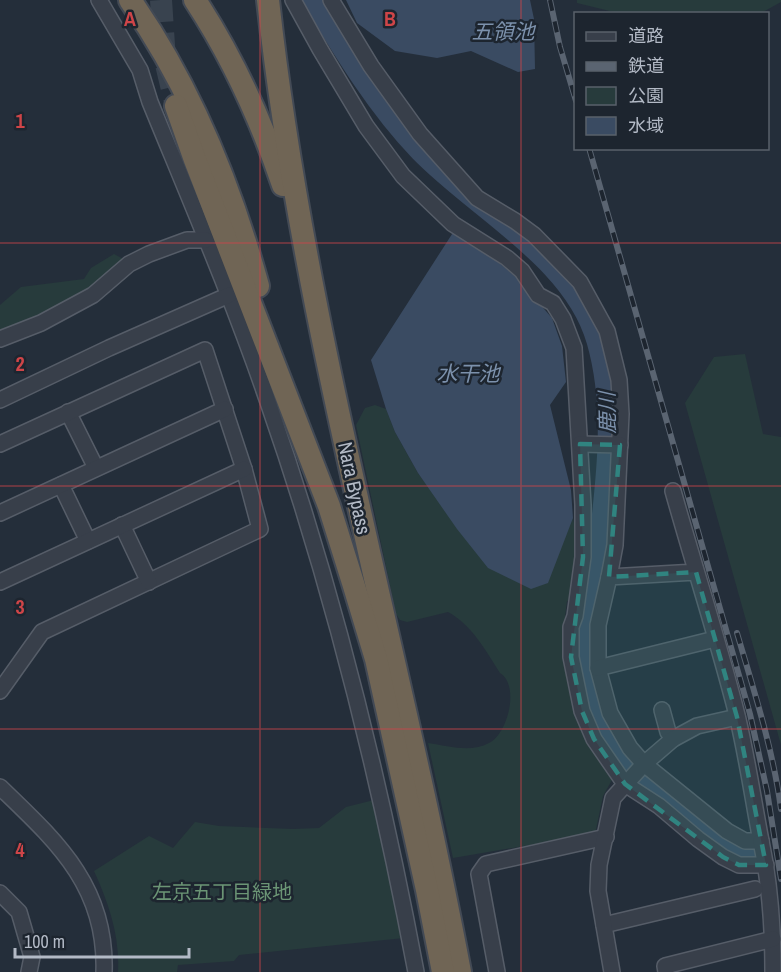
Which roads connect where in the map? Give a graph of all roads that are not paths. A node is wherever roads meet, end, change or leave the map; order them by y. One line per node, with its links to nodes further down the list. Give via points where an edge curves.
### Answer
1 (99, 0): 8 (street, via 140,70)
2 (130, 0): 15 (highway, via 181,82 217,161 246,245)
3 (195, 0): 10 (highway, via 239,77 272,153)
4 (268, 0): 10 (highway, Nara Bypass, via 280,104)
5 (292, 0): 17 (street, via 366,126 403,176 453,224 507,258 522,271 538,295 553,303 574,348)
6 (331, 0): 18 (street, via 371,66 420,134 477,198 534,235 580,282 613,350 619,380)
7 (176, 106): 15 (highway, Nara Bypass)
8 (206, 240): 9 (street); 11 (street, via 187,240 149,254 129,264 93,295 41,323)
9 (229, 295): 12 (street); 47 (street, via 312,539 380,795)
10 (321, 327): 49 (highway, Nara Bypass)
11 (0, 339)
12 (0, 400)
13 (225, 409): 14 (street, via 205,350); 19 (street); 20 (street)
14 (68, 412): 16 (street); 19 (street)
15 (293, 415): 48 (highway, Nara Bypass, via 329,506 376,659)
16 (0, 444)
17 (580, 444): 18 (street); 36 (street, via 583,557 571,627 571,657 582,711 594,739)
18 (620, 445): 27 (street, via 615,545)
19 (96, 468): 21 (street)
20 (244, 469): 24 (street); 29 (street, via 260,529)
21 (61, 485): 23 (street); 25 (street)
22 (673, 491): 26 (street)
23 (0, 513)
24 (122, 525): 25 (street); 29 (street)
25 (88, 541): 28 (street)
26 (696, 572): 27 (street); 30 (street)
27 (609, 577): 31 (street, via 598,624)
28 (0, 582)
29 (149, 582): 32 (street, via 42,632)
30 (715, 639): 31 (street); 34 (street)
31 (598, 668): 36 (street, via 610,713 630,748)
32 (2, 683)
33 (662, 710): 35 (street)
34 (737, 717): 35 (street, via 697,726); 39 (street)
35 (673, 739): 36 (street)
36 (635, 774): 38 (street, via 613,798); 39 (street, via 745,841); 40 (street, via 659,806 723,857 739,865)
37 (0, 787): 46 (street, via 60,846 81,876 99,921)
38 (606, 837): 43 (street, via 598,891); 50 (street, via 486,864 479,874)
39 (761, 841): 40 (street)
40 (766, 865): 44 (street)
41 (754, 890): 43 (street)
42 (0, 893): 45 (street, via 19,912 32,957)
43 (604, 925): 51 (street)
44 (773, 939): 52 (street, via 665,966); 53 (street)
45 (29, 972)
46 (104, 972)
47 (416, 972)
48 (442, 972)
49 (460, 972)
50 (497, 972)
51 (612, 972)
52 (666, 972)
53 (773, 972)

